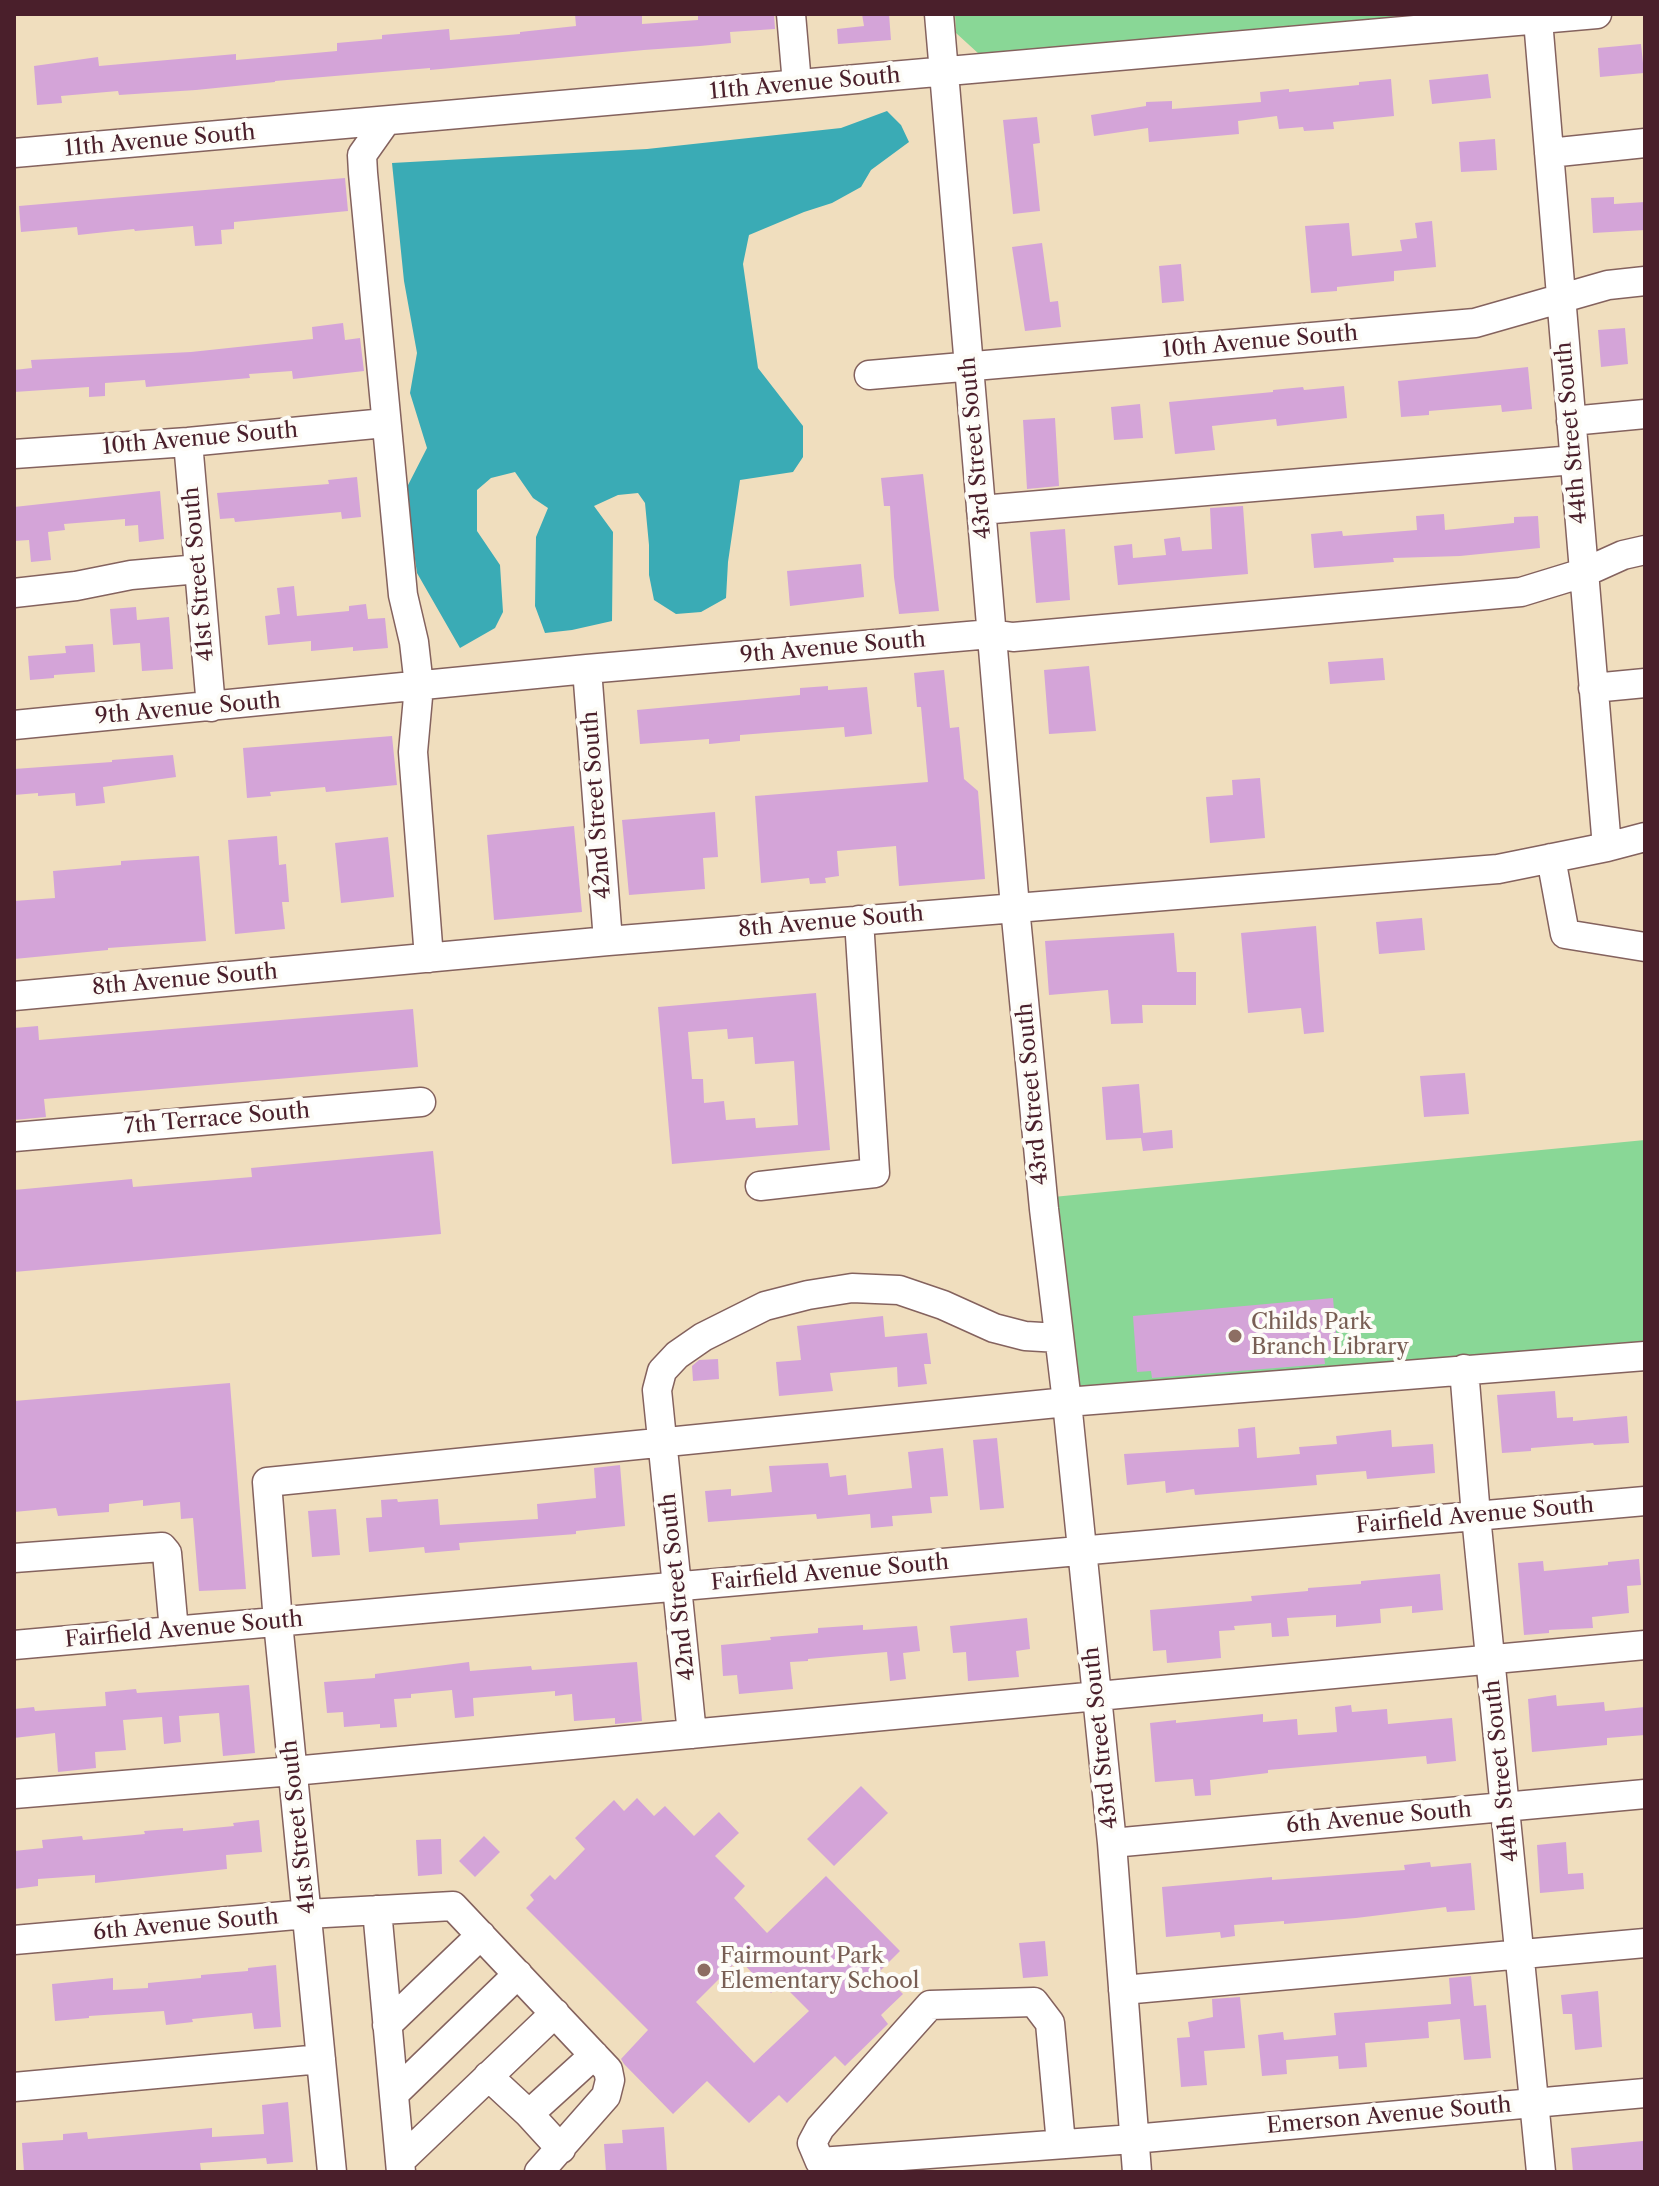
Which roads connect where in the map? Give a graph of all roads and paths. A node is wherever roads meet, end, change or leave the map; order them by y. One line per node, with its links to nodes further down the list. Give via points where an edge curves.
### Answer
1 (791, 14): 6 (street)
2 (939, 14): 5 (street, 43rd Street South)
3 (1597, 14): 4 (street, 11th Avenue South)
4 (1538, 20): 5 (street, 11th Avenue South); 10 (street, 44th Street South)
5 (944, 71): 6 (street, 11th Avenue South); 13 (street, 43rd Street South)
6 (797, 84): 7 (street, 11th Avenue South)
7 (386, 121): 9 (street, 11th Avenue South); 17 (street, via 362,155)
8 (1645, 143): 10 (street)
9 (14, 153)
10 (1549, 153): 12 (street, 44th Street South)
11 (1645, 281): 12 (street, 10th Avenue South)
12 (1561, 298): 13 (street, 10th Avenue South, via 1475,323); 16 (street, 44th Street South)
13 (969, 368): 14 (street, 10th Avenue South); 21 (street, 43rd Street South)
14 (869, 375)
15 (1645, 414): 16 (street)
16 (1571, 421): 20 (street, 44th Street South)
17 (385, 423): 18 (street, 10th Avenue South); 29 (street, via 403,595)
18 (188, 442): 19 (street, 10th Avenue South); 23 (street, 41st Street South)
19 (14, 454)
20 (1574, 460): 21 (street); 24 (street, 44th Street South)
21 (981, 510): 26 (street, 43rd Street South)
22 (1645, 550): 24 (street, 9th Avenue South)
23 (199, 569): 25 (street); 31 (street, 41st Street South)
24 (1583, 573): 26 (street, 9th Avenue South, via 1521,592 1013,637); 30 (street, 44th Street South)
25 (14, 593)
26 (991, 634): 27 (street, 9th Avenue South); 36 (street, 43rd Street South)
27 (587, 669): 29 (street, 9th Avenue South); 38 (street, 42nd Street South)
28 (1645, 683): 30 (street)
29 (419, 686): 31 (street, 9th Avenue South); 40 (street, via 413,752)
30 (1593, 688): 34 (street, 44th Street South)
31 (211, 707): 32 (street, 9th Avenue South)
32 (14, 725)
33 (1645, 837): 34 (street, 8th Avenue South)
34 (1607, 847): 35 (street, 8th Avenue South)
35 (1551, 858): 36 (street, 8th Avenue South, via 1498,869); 39 (street, via 1565,934)
36 (1015, 907): 37 (street, 8th Avenue South); 45 (street, 43rd Street South)
37 (859, 920): 38 (street, 8th Avenue South); 44 (street, via 875,1173)
38 (608, 941): 40 (street, 8th Avenue South)
39 (1645, 947)
40 (429, 958): 41 (street, 8th Avenue South)
41 (14, 996)
42 (421, 1102): 43 (street, 7th Terrace South)
43 (14, 1137)
44 (760, 1186)
45 (1059, 1338): 48 (street, 43rd Street South); 49 (street, 42nd Street South, via 994,1328 899,1290 852,1288 765,1306 703,1337 662,1371 657,1390)
46 (1645, 1356): 47 (street)
47 (1464, 1369): 48 (street); 51 (street, 44th Street South)
48 (1067, 1402): 49 (street); 52 (street, 43rd Street South)
49 (664, 1441): 54 (street, 42nd Street South); 55 (street, 41st Street South, via 267,1482)
50 (1645, 1501): 51 (street, Fairfield Avenue South)
51 (1476, 1516): 52 (street, Fairfield Avenue South); 59 (street, 44th Street South)
52 (1081, 1551): 54 (street, Fairfield Avenue South); 60 (street, 43rd Street South)
53 (14, 1558): 56 (street, via 162,1547 167,1553)
54 (678, 1587): 55 (street, Fairfield Avenue South); 61 (street, 42nd Street South)
55 (278, 1622): 56 (street, Fairfield Avenue South); 62 (street, 41st Street South)
56 (174, 1631): 57 (street, Fairfield Avenue South)
57 (14, 1645)
58 (1645, 1645): 59 (street)
59 (1491, 1660): 60 (street); 65 (street, 44th Street South)
60 (1097, 1697): 61 (street); 66 (street, 43rd Street South)
61 (692, 1734): 62 (street)
62 (293, 1771): 63 (street); 68 (street, 41st Street South)
63 (14, 1794)
64 (1645, 1794): 65 (street, 6th Avenue South)
65 (1505, 1806): 66 (street, 6th Avenue South); 72 (street, 44th Street South)
66 (1112, 1843): 74 (street, 43rd Street South)
67 (377, 1910): 68 (street, 6th Avenue South); 69 (street, 6th Avenue South, via 453,1906); 76 (street)
68 (307, 1914): 70 (street, 6th Avenue South); 78 (street, 41st Street South)
69 (481, 1935): 73 (street); 76 (street)
70 (14, 1940)
71 (1645, 1943): 72 (street)
72 (1520, 1954): 74 (street); 83 (street, 44th Street South)
73 (518, 1974): 75 (street); 82 (street)
74 (1123, 1990): 85 (street, 43rd Street South)
75 (555, 2013): 77 (street); 79 (street)
76 (387, 2025): 82 (street)
77 (594, 2055): 84 (street); 87 (street, via 608,2070 610,2089)
78 (321, 2059): 80 (street); 89 (street, 41st Street South)
79 (488, 2076): 84 (street); 88 (street)
80 (14, 2087)
81 (1645, 2093): 83 (street, Emerson Avenue South)
82 (394, 2094): 88 (street)
83 (1534, 2103): 85 (street, Emerson Avenue South); 92 (street, 44th Street South)
84 (529, 2114): 87 (street)
85 (1133, 2139): 86 (street, Emerson Avenue South); 91 (street, 43rd Street South)
86 (1061, 2144): 86 (street, Emerson Avenue South, via 820,2162 812,2143 930,2005 1034,2002 1050,2023)
87 (561, 2149): 90 (street)
88 (400, 2166)
89 (332, 2172)
90 (539, 2172)
91 (1137, 2172)
92 (1541, 2172)

